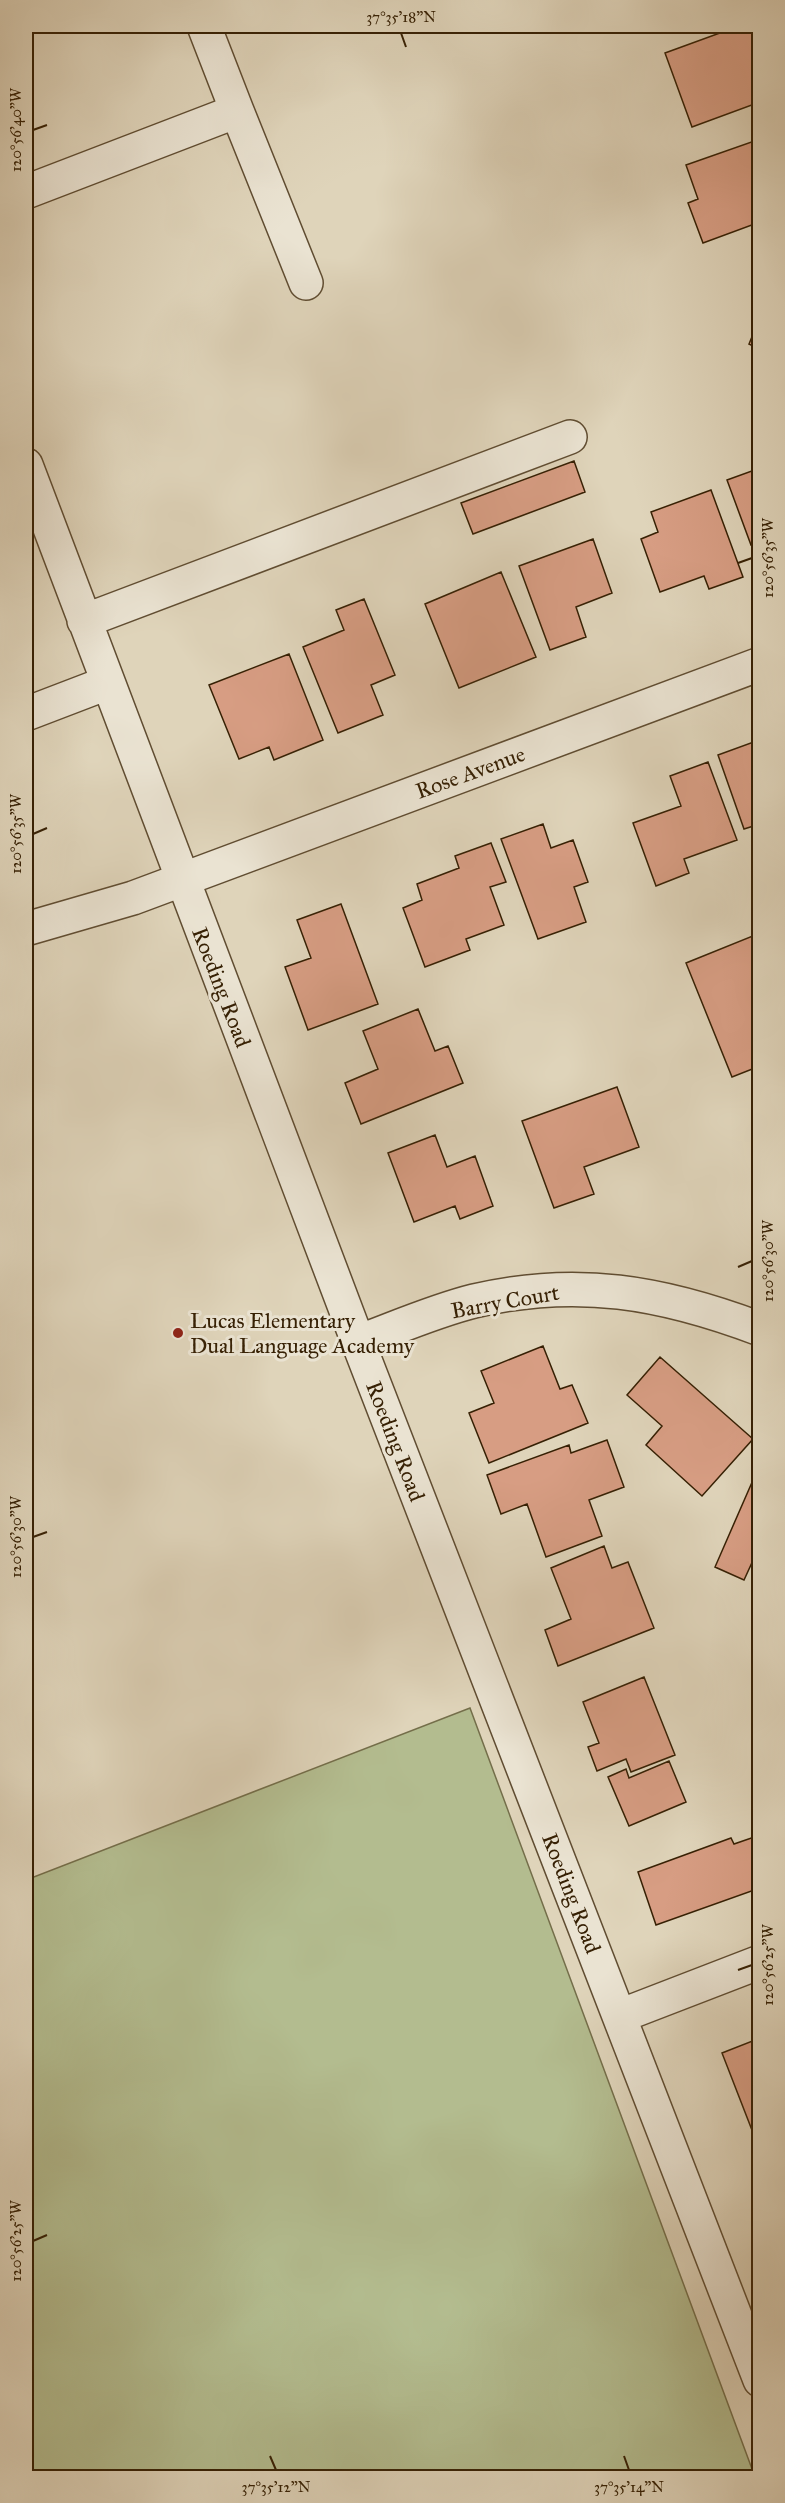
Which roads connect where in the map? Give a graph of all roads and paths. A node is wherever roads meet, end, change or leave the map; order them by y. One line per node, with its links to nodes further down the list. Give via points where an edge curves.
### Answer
1 (204, 26): 2 (street)
2 (237, 111): 3 (street); 4 (street)
3 (26, 192)
4 (306, 283)
5 (570, 437): 7 (street)
6 (26, 465): 7 (street, Roeding Road)
7 (84, 621): 9 (street, Roeding Road)
8 (759, 664): 11 (street, Rose Avenue)
9 (107, 683): 10 (street); 11 (street, Roeding Road)
10 (26, 714)
11 (181, 879): 12 (street, Rose Avenue, via 83,914); 14 (street, Roeding Road)
12 (26, 929)
13 (759, 1329): 14 (street, Barry Court, via 706,1308 639,1293 541,1290 474,1302)
14 (358, 1342): 16 (street, Roeding Road)
15 (759, 1962): 16 (street)
16 (620, 2016): 17 (street, Roeding Road)
17 (759, 2380)

